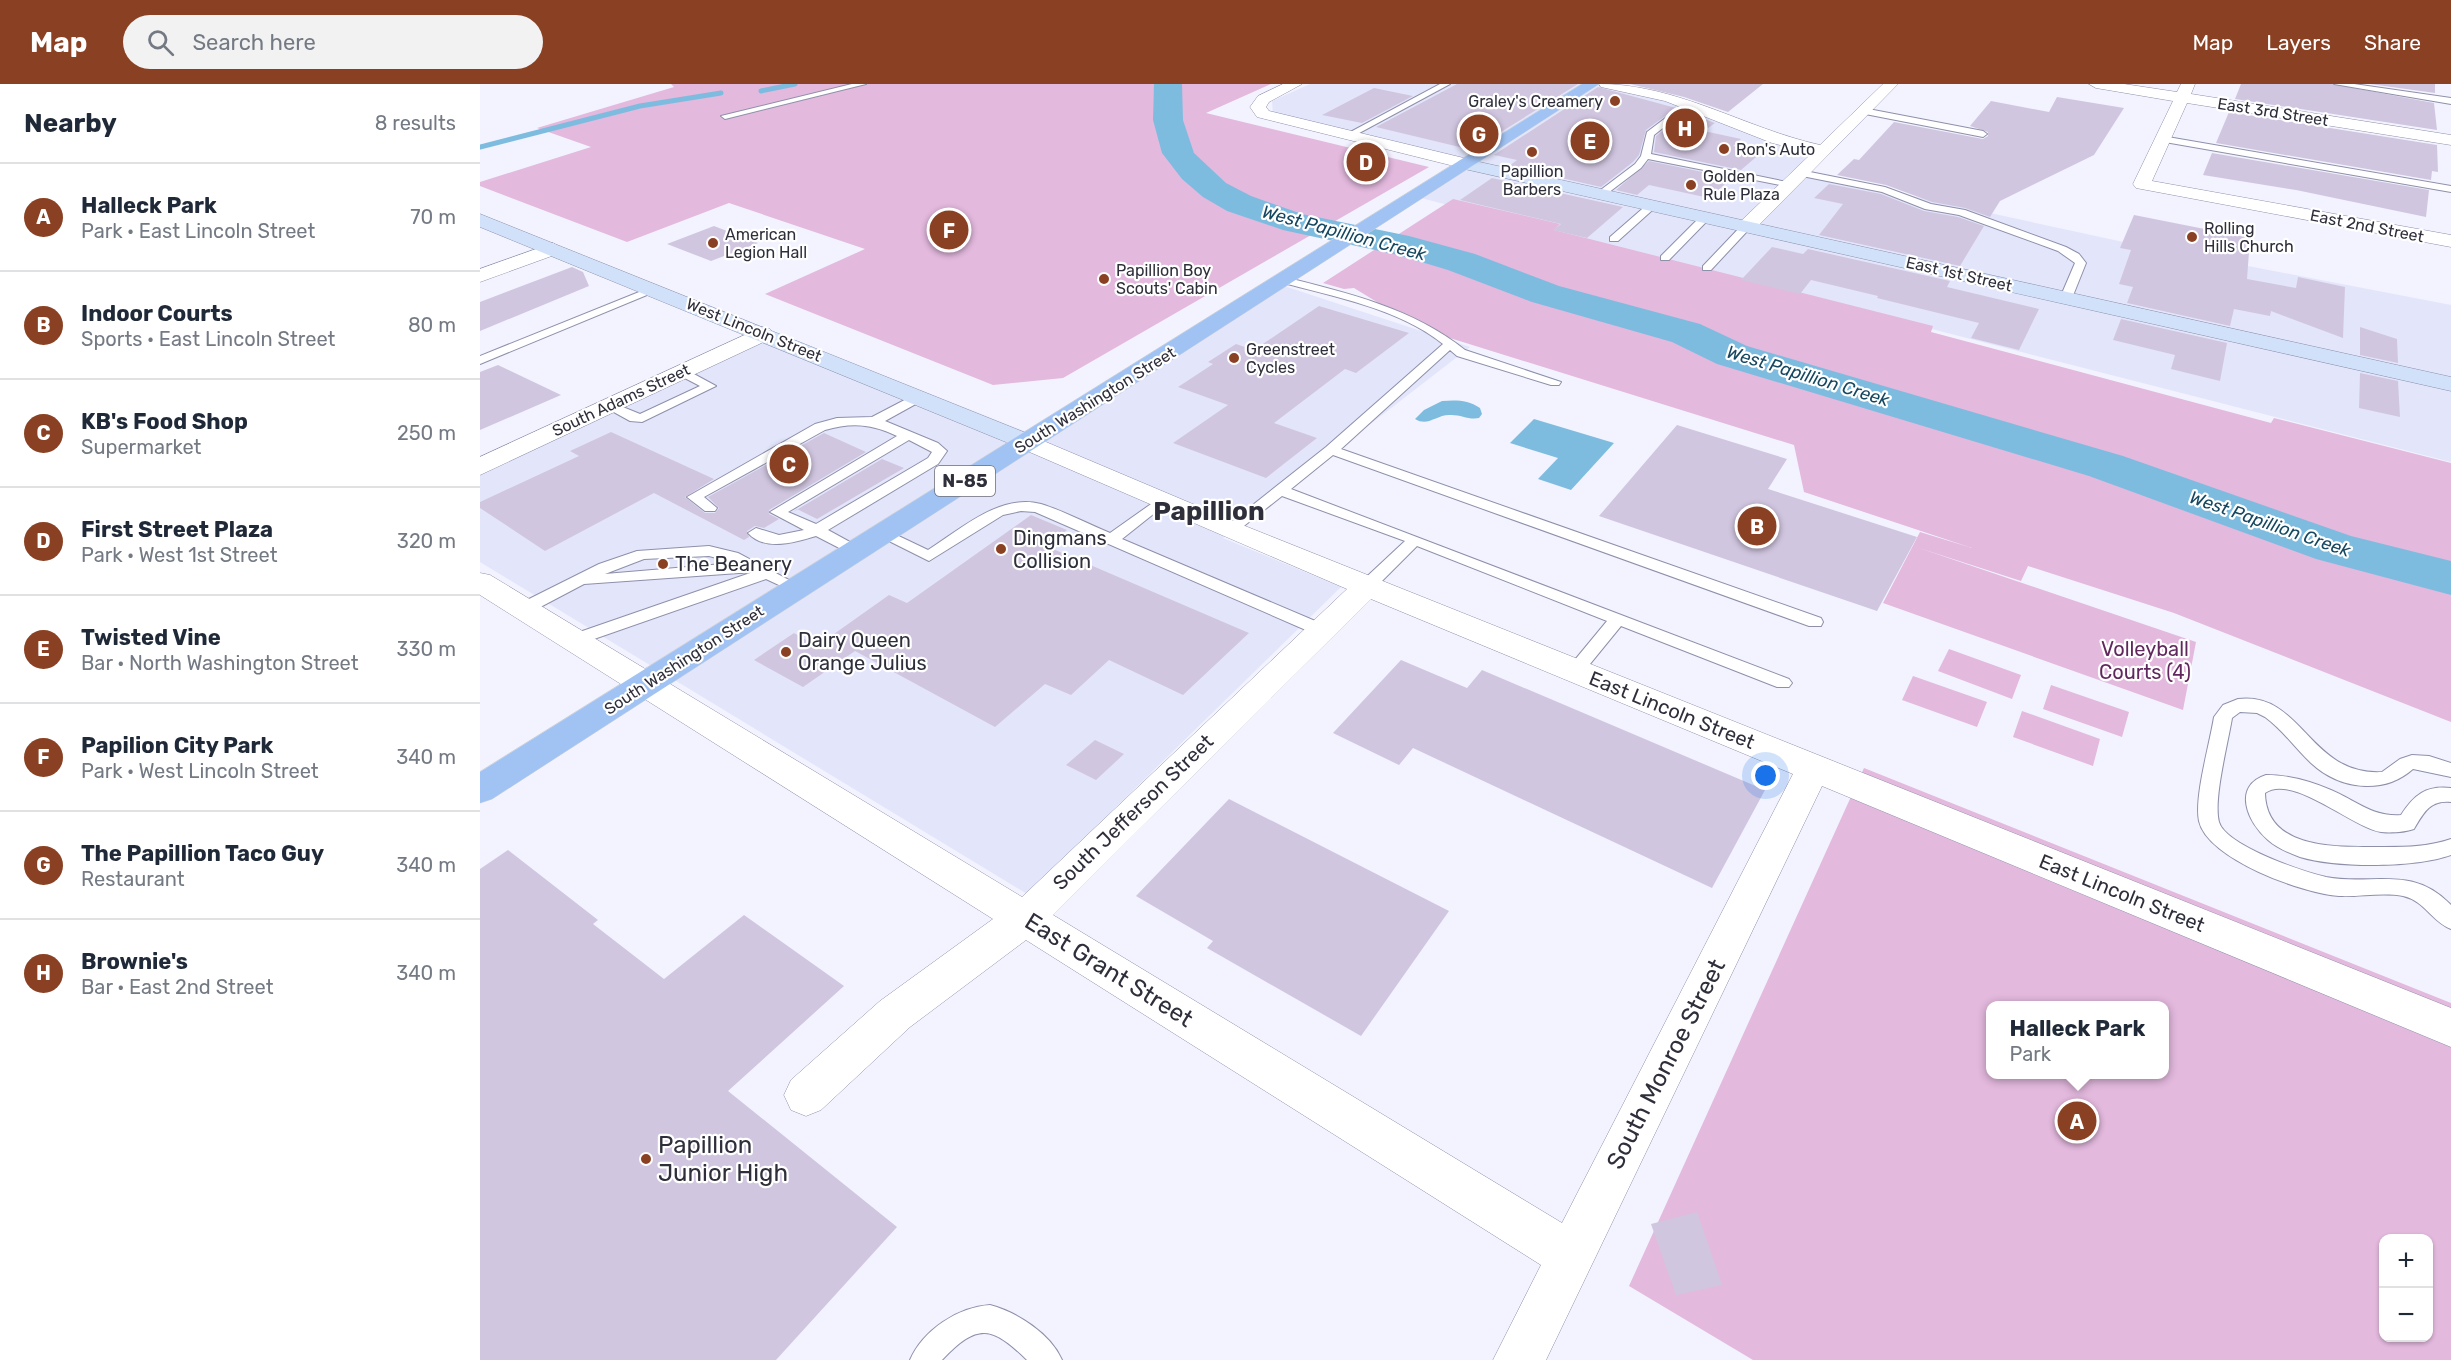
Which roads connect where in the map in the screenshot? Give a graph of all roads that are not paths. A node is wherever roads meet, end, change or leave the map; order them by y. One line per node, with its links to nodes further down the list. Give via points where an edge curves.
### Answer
1 (862, 84): 13 (lane)
2 (1295, 84): 15 (street, via 1263,99 1258,107 1263,114)
3 (1446, 84): 15 (lane)
4 (1592, 84): 21 (main road, N-85)
5 (1606, 84): 11 (street)
6 (1891, 84): 12 (street)
7 (2096, 84): 9 (street, East 3rd Street)
8 (2338, 84): 10 (lane)
9 (2184, 91): 16 (street); 18 (street, East 3rd Street)
10 (2451, 101)
11 (1688, 104): 17 (street); 20 (lane, via 1648,138)
12 (1863, 111): 14 (lane); 19 (street)
13 (725, 116)
14 (1983, 134)
15 (1347, 136): 21 (street)
16 (2162, 139): 24 (lane); 31 (street, East 2nd Street, via 2142,184)
17 (1778, 140): 19 (street); 22 (street)
18 (2451, 140)
19 (1822, 150): 22 (street)
20 (1646, 156): 23 (lane); 25 (lane)
21 (1466, 164): 25 (main road, East 1st Street); 36 (main road, South Washington Street / N-85)
22 (1804, 168): 23 (street); 38 (lane, via 1885,190 1929,207 1961,212 2062,249 2081,263)
23 (1787, 185): 29 (street)
24 (2451, 189)
25 (1601, 194): 26 (main road, East 1st Street)
26 (1653, 205): 27 (main road, East 1st Street); 30 (lane)
27 (1706, 217): 29 (main road, East 1st Street); 33 (lane)
28 (480, 220): 32 (main road, West Lincoln Street)
29 (1747, 226): 34 (lane); 38 (main road, East 1st Street)
30 (1614, 239)
31 (2451, 241)
32 (553, 249): 35 (street); 37 (main road, West Lincoln Street)
33 (1665, 258)
34 (1707, 268)
35 (480, 276)
36 (1284, 280): 40 (lane, via 1356,299 1410,319); 49 (main road, South Washington Street / N-85)
37 (653, 290): 39 (main road, West Lincoln Street); 41 (lane)
38 (2066, 297): 44 (main road, East 1st Street)
39 (762, 334): 42 (street, South Adams Street); 45 (main road, West Lincoln Street)
40 (1450, 343): 43 (lane, via 1461,353); 50 (lane)
41 (480, 360)
42 (681, 371): 46 (street, South Adams Street); 46 (lane, via 710,386 642,418)
43 (1555, 382)
44 (2451, 384)
45 (918, 397): 47 (lane); 49 (main road, West Lincoln Street)
46 (608, 405): 51 (street, South Adams Street)
47 (875, 421): 48 (lane); 54 (lane, via 837,422 820,427 694,497)
48 (908, 435): 55 (lane, via 933,446 940,451 938,455); 55 (lane, via 777,512)
49 (1028, 442): 53 (street, East Lincoln Street); 58 (main road, South Washington Street / N-85)
50 (1331, 450): 52 (lane); 69 (lane)
51 (480, 466)
52 (1280, 490): 56 (lane); 60 (lane)
53 (1161, 501): 56 (street, East Lincoln Street); 59 (lane)
54 (710, 508)
55 (817, 530): 57 (lane, via 777,541); 61 (lane)
56 (1230, 530): 65 (street, East Lincoln Street)
57 (756, 533)
58 (881, 534): 59 (lane, via 929,556 1008,508 1038,508); 61 (main road, South Washington Street / N-85)
59 (1112, 539): 70 (lane)
60 (1415, 540): 65 (lane); 68 (lane)
61 (854, 550): 66 (main road, South Washington Street / N-85)
62 (760, 570): 63 (lane); 63 (lane, via 733,556 709,551 642,554); 66 (lane); 71 (lane)
63 (580, 581): 67 (lane)
64 (480, 582): 67 (street, East Grant Street)
65 (1367, 586): 70 (street, South Jefferson Street); 72 (street, East Lincoln Street)
66 (796, 588): 74 (main road, South Washington Street / N-85)
67 (523, 609): 71 (street, East Grant Street)
68 (1618, 619): 72 (lane); 73 (lane)
69 (1815, 622)
70 (1322, 630): 80 (street, South Jefferson Street)
71 (574, 640): 74 (street, East Grant Street)
72 (1575, 671): 75 (street, East Lincoln Street)
73 (1784, 683)
74 (647, 685): 77 (main road, South Washington Street / N-85); 80 (street, East Grant Street)
75 (1814, 767): 82 (street, East Lincoln Street); 84 (street, South Monroe Street)
76 (2451, 770): 81 (lane, via 2416,762 2404,764 2385,778 2351,776 2317,760 2279,716 2253,705 2239,705 2228,709 2223,717 2208,822 2216,835 2250,859 2338,887 2382,884 2410,889 2427,896)
77 (480, 789)
78 (2451, 795): 79 (lane, via 2431,794 2422,800 2407,823 2393,825 2381,824 2298,784 2266,782 2255,790 2253,802 2266,828 2285,841 2327,855 2429,855)
79 (2451, 847)
80 (1025, 918): 83 (street, South Jefferson Street, via 896,1014); 84 (street, East Grant Street)
81 (2451, 920)
82 (2451, 1028)
83 (806, 1095)
84 (1570, 1256): 87 (street, South Monroe Street)
85 (924, 1360): 86 (lane, via 942,1338 976,1320 1002,1322)
86 (1048, 1360)
87 (1519, 1360)

